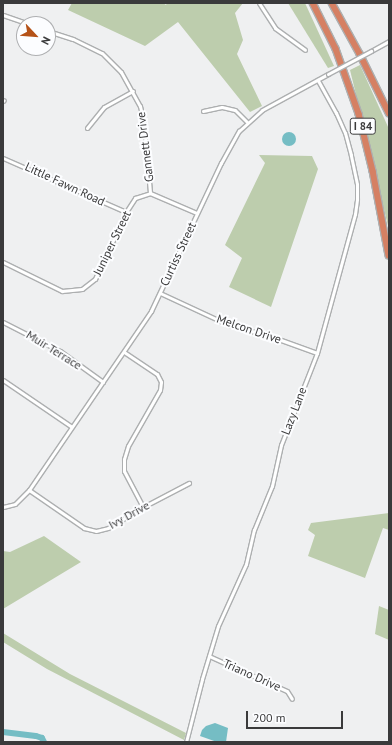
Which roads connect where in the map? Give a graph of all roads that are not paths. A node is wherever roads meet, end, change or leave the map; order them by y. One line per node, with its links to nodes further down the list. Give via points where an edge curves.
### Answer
1 (258, 3): 8 (street, via 275,28)
2 (313, 3): 19 (highway, I 84, via 338,54 360,114)
3 (332, 3): 12 (highway, I 84)
4 (3, 15): 5 (street)
5 (16, 20)
6 (56, 33): 10 (street, Gannett Drive, via 102,53 121,72)
7 (389, 41): 9 (street, Curtiss Street, bridge)
8 (305, 50)
9 (318, 80): 13 (street, Curtiss Street, via 268,106); 24 (street, Lazy Lane, via 346,138 357,184 357,199)
10 (132, 91): 14 (street, via 104,107); 16 (street, Gannett Drive, via 140,106 144,124)
11 (203, 111): 13 (street, via 222,107 234,110)
12 (389, 114)
13 (247, 122): 18 (street, Curtiss Street, via 230,144)
14 (87, 128)
15 (3, 158): 17 (street, Little Fawn Road)
16 (150, 193): 17 (street, Juniper Street, via 134,198); 18 (street)
17 (126, 212): 20 (street, Juniper Street, via 95,279 82,289 62,291)
18 (197, 213): 21 (street, Curtiss Street)
19 (389, 256)
20 (3, 262)
21 (160, 293): 23 (street, Curtiss Street); 24 (street, Melcon Drive, via 229,325)
22 (3, 322): 26 (street, Muir Terrace, via 60,352)
23 (124, 352): 26 (street, Curtiss Street); 31 (street, via 156,374 161,382 160,390 128,446 124,459 126,477)
24 (317, 353): 32 (street, Lazy Lane, via 281,445 272,486 254,530 246,564 218,626)
25 (3, 380): 27 (street)
26 (103, 382): 27 (street, Curtiss Street)
27 (72, 427): 29 (street, Curtiss Street)
28 (189, 483): 31 (street, Ivy Drive)
29 (29, 490): 30 (street, Curtiss Street, via 15,504); 31 (street, Ivy Drive, via 84,528 96,531 108,528)
30 (3, 507)
31 (143, 507)
32 (209, 656): 33 (street, Triano Drive, via 287,691); 34 (street, Lazy Lane)
33 (292, 699)
34 (186, 742)

